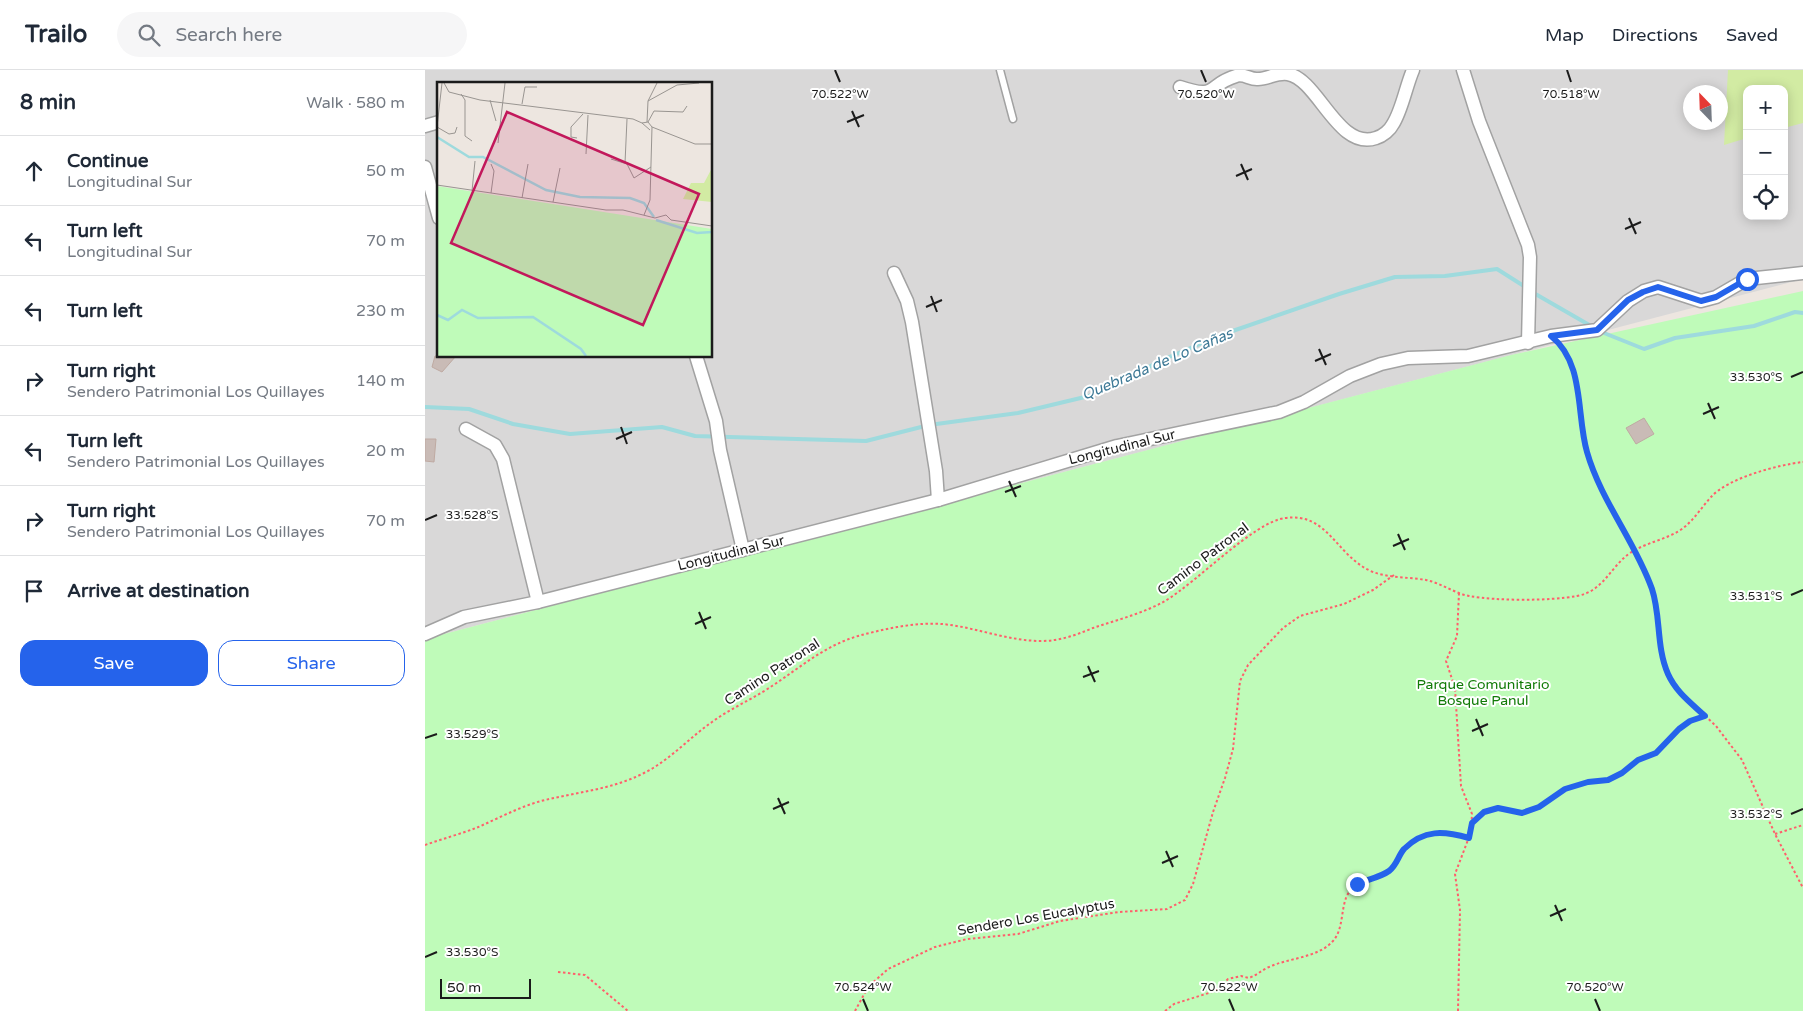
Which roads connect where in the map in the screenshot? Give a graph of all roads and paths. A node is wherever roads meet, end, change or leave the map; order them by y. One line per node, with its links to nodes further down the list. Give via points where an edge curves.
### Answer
1 (1000, 70): 7 (lane)
2 (1413, 70): 4 (street, via 1394,123 1379,138 1367,141 1341,126 1292,75)
3 (1463, 70): 13 (street, via 1479,121 1528,245)
4 (1275, 72): 5 (street, via 1256,80)
5 (1236, 73): 6 (street, via 1209,92 1199,93)
6 (1180, 87)
7 (1013, 119)
8 (425, 167): 9 (street)
9 (437, 211)
10 (895, 274): 17 (street, via 912,322)
11 (1803, 274): 12 (street, Longitudinal Sur, via 1747,279 1716,297 1701,301 1658,287 1628,300 1597,330)
12 (1551, 336): 13 (street, Longitudinal Sur); 19 (path, via 1559,342 1572,363 1587,452 1612,512)
13 (1528, 342): 17 (street, Longitudinal Sur, via 1468,356 1408,358 1381,364 1279,412 1117,446)
14 (697, 358): 18 (street, via 717,421 720,450)
15 (466, 428): 22 (street, via 495,444 503,459)
16 (1803, 462): 19 (path, Camino Patronal, via 1727,484 1712,495 1680,530)
17 (938, 500): 18 (street, Longitudinal Sur)
18 (743, 550): 22 (street, Longitudinal Sur)
19 (1633, 551): 21 (path, Camino Patronal, via 1619,562 1605,581 1583,595 1484,598); 24 (path, via 1651,589 1667,672 1675,688)
20 (1394, 575): 21 (path, Camino Patronal, via 1430,581); 29 (path, Camino Patronal, via 1373,572 1348,556 1314,520 1302,516 1279,518 1255,532 1161,604 1069,637 1042,641 941,624 907,626 832,645 713,721 646,772 604,789 537,802); 33 (path, Sendero Los Eucalyptus, via 1344,604 1300,616 1283,628 1248,665 1240,681 1233,749 1193,884 1185,900 1167,910 1119,912 1060,921 1019,934 967,938 935,947 888,969 868,987)
21 (1459, 593): 25 (path, via 1457,636 1446,661 1455,688 1461,786 1472,814)
22 (538, 602): 23 (street, Longitudinal Sur, via 464,617)
23 (425, 634)
24 (1705, 716): 25 (path, via 1690,721 1656,753 1638,760 1608,780 1565,789 1539,807 1522,813 1498,808 1484,812); 27 (path, via 1742,760)
25 (1472, 823): 28 (path)
26 (1803, 825): 27 (path)
27 (1775, 834): 30 (path)
28 (1469, 838): 34 (path, via 1447,832 1431,833 1415,840 1387,872 1357,884 1346,897 1334,941 1267,967 1249,978 1228,979 1215,991 1174,1004); 35 (path, via 1455,874 1460,910)
29 (425, 845)
30 (1803, 888)
31 (557, 972): 32 (path, via 585,975)
32 (628, 1011)
33 (855, 1011)
34 (1165, 1011)
35 (1458, 1011)

